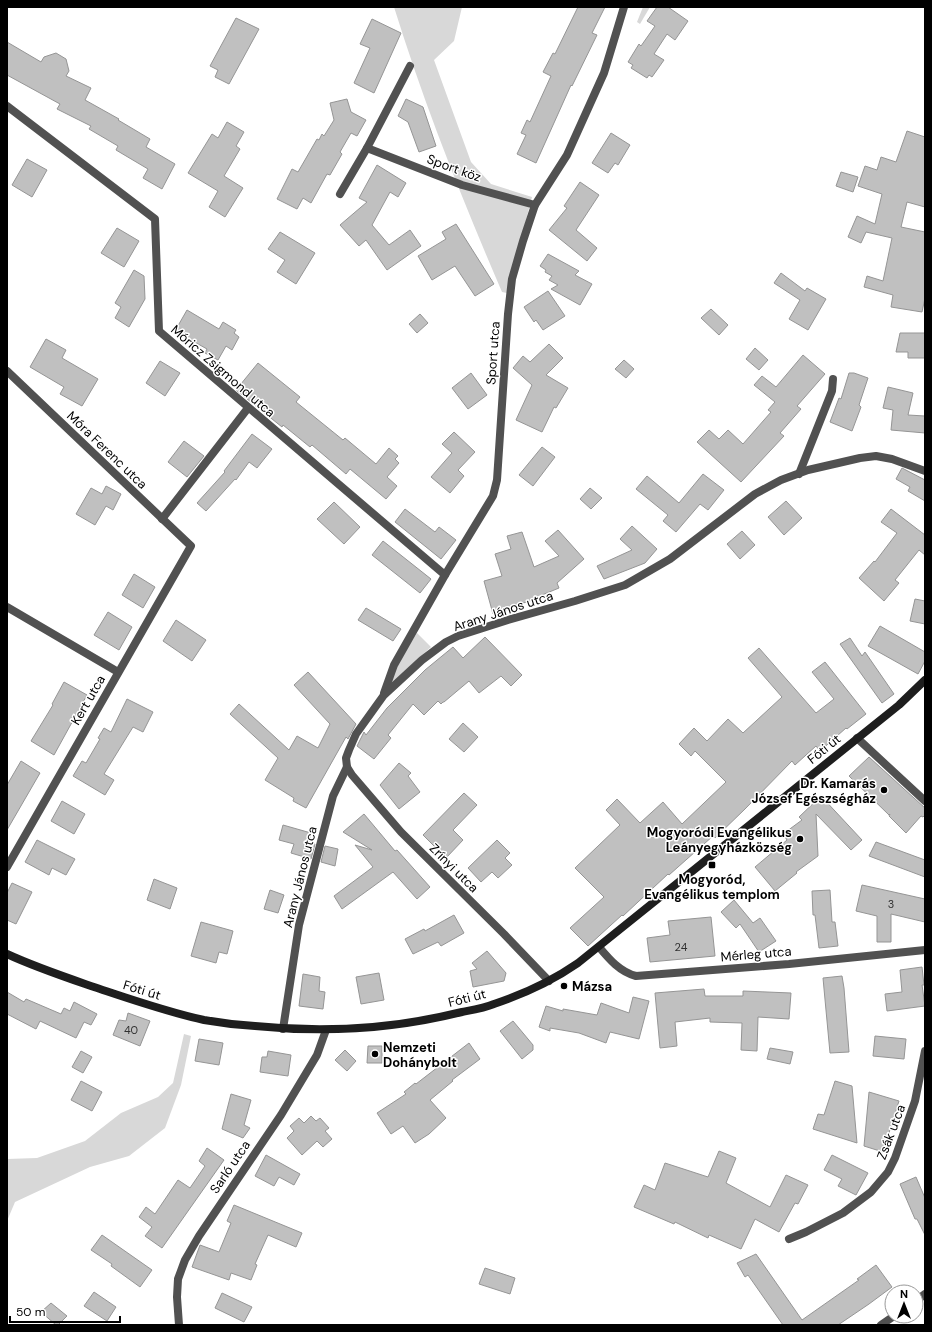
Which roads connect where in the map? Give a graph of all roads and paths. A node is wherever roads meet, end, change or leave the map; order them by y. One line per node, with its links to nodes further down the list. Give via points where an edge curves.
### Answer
1 (624, 7): 6 (street, Sport utca, via 604,73 566,155)
2 (410, 66): 4 (street)
3 (7, 106): 9 (street, Móricz Zsigmond utca, via 155,219 159,331)
4 (367, 148): 5 (street); 6 (street, Sport köz, via 462,185)
5 (340, 194)
6 (536, 206): 14 (street, Sport utca, via 512,279 496,489)
7 (7, 371): 12 (street, Móra Ferenc utca)
8 (833, 379): 11 (street, via 832,391)
9 (248, 408): 12 (street); 14 (street, Móricz Zsigmond utca)
10 (925, 471): 11 (street, Arany János utca, via 876,456)
11 (799, 474): 18 (street, Arany János utca, via 755,494 670,559 625,584 472,631 446,642)
12 (162, 519): 13 (street, Móra Ferenc utca)
13 (191, 546): 16 (street, Kert utca)
14 (445, 575): 18 (street, Sport utca, via 394,665)
15 (7, 607): 16 (street)
16 (118, 672): 22 (street, Kert utca)
17 (925, 680): 19 (main road, Fóti út, via 899,705)
18 (384, 695): 20 (street, Arany János utca, via 356,734 346,758)
19 (857, 738): 21 (street, Fóti út); 23 (main road, Fóti út)
20 (347, 767): 26 (street, Zrínyi utca, via 401,832); 27 (street, Arany János utca, via 333,796 299,924)
21 (925, 801)
22 (7, 867)
23 (599, 947): 24 (street, Mérleg utca, via 617,966 636,976); 26 (main road, Fóti út)
24 (925, 950)
25 (7, 954): 27 (main road, Fóti út, via 145,1004 204,1020)
26 (549, 981): 28 (main road, Fóti út, via 493,1005 444,1017 408,1023)
27 (283, 1029): 28 (main road, Fóti út)
28 (326, 1030): 31 (street, Sarló utca, via 317,1055 305,1075 185,1260 178,1279)
29 (925, 1051): 30 (street, Zsák utca, via 915,1101 888,1172 871,1192 848,1210)
30 (789, 1239)
31 (179, 1325)

